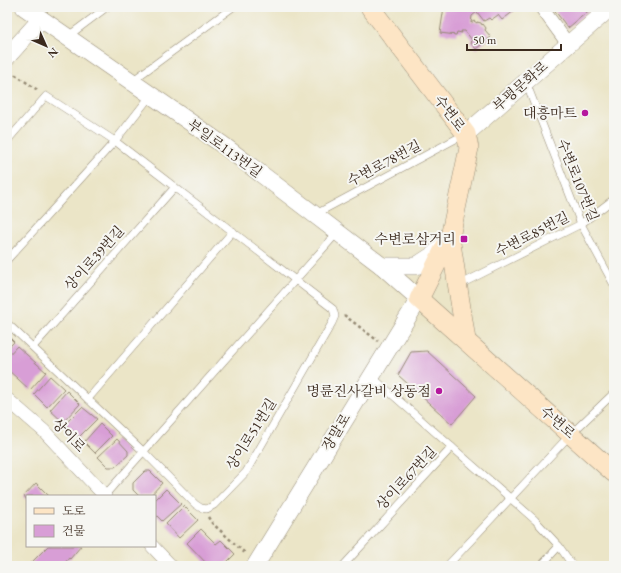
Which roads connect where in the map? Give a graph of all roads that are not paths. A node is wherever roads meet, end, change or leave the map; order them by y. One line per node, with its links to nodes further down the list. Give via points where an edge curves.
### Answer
1 (24, 7): 7 (street, 부일로113번길)
2 (107, 7): 8 (lane)
3 (233, 7): 11 (lane)
4 (370, 7): 14 (main road, 수변로)
5 (541, 7): 9 (street)
6 (611, 7): 9 (street, 부평문화로)
7 (41, 19): 8 (street, 부일로113번길); 10 (street)
8 (67, 37): 11 (street, 부일로113번길)
9 (568, 44): 12 (street, 부평문화로)
10 (7, 57)
11 (131, 82): 13 (street, 부일로113번길)
12 (526, 82): 14 (street, 부평문화로); 20 (lane, 수변로107번길)
13 (151, 95): 15 (lane); 19 (street, 부일로113번길, via 223,145)
14 (466, 134): 19 (lane, 수변로78번길); 23 (main road, 수변로, via 469,148)
15 (115, 140): 16 (lane, via 46,96); 17 (lane); 24 (lane)
16 (7, 141)
17 (175, 186): 21 (lane); 32 (lane, 상이로39번길)
18 (614, 199): 20 (lane, 수변로85번길)
19 (314, 215): 22 (street, 부일로113번길)
20 (581, 224): 27 (lane, 수변로107번길); 28 (lane, 수변로85번길)
21 (233, 231): 26 (lane); 36 (lane)
22 (338, 233): 25 (street, 부일로113번길); 26 (lane)
23 (450, 237): 25 (street, via 433,255 416,266); 28 (main road, 수변로); 29 (main road, 수변로)
24 (7, 260)
25 (382, 266): 29 (street, 부일로113번길)
26 (296, 280): 39 (lane); 39 (lane, 상이로51번길, via 334,311 332,323 246,472 214,505 206,509 195,504)
27 (614, 285)
28 (458, 286): 31 (main road, 수변로)
29 (419, 299): 31 (main road, 수변로); 33 (street, 장말로)
30 (7, 323): 32 (lane)
31 (466, 340): 37 (main road, 수변로)
32 (33, 347): 36 (lane)
33 (371, 376): 38 (lane); 46 (street, 장말로)
34 (614, 393): 37 (lane)
35 (7, 399): 41 (street, 상이로, via 44,431)
36 (88, 399): 39 (lane)
37 (571, 434): 40 (main road, 수변로); 43 (lane)
38 (452, 447): 43 (lane, 상이로67번길); 48 (lane, 상이로67번길)
39 (144, 452): 42 (lane)
40 (614, 473)
41 (104, 495)
42 (106, 495)
43 (510, 498): 44 (lane, 상이로67번길); 49 (lane)
44 (559, 546): 50 (lane); 51 (lane, 상이로67번길)
45 (153, 547): 47 (street)
46 (255, 565)
47 (171, 566)
48 (343, 566)
49 (447, 566)
50 (541, 566)
51 (573, 566)

